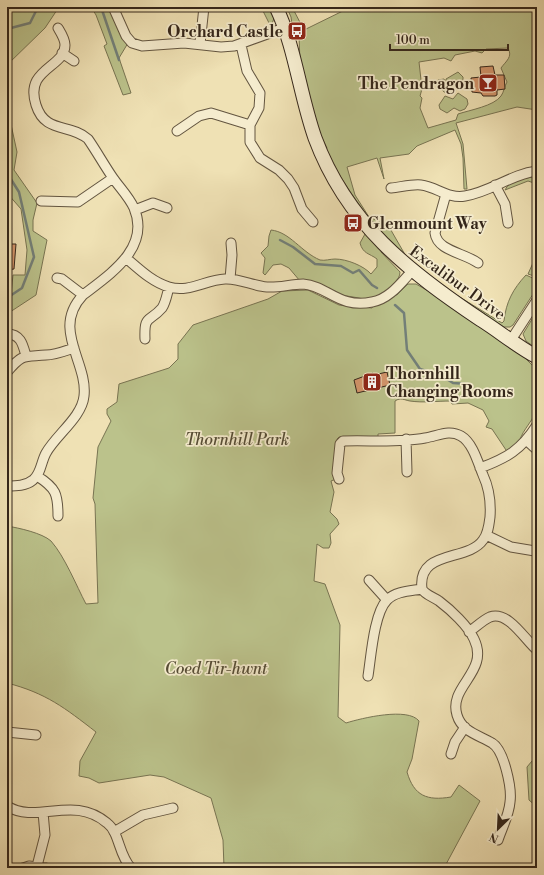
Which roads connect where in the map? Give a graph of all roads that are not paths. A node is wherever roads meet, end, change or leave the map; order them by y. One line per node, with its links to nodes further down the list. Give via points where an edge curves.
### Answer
1 (113, 7): 6 (street, via 126,36 137,45)
2 (204, 7): 6 (street)
3 (276, 7): 5 (street, Excalibur Drive)
4 (58, 28): 8 (street, via 64,40)
5 (284, 28): 7 (street); 25 (street, Excalibur Drive, via 308,117 324,159 354,210 383,245)
6 (200, 44): 7 (street, via 221,47)
7 (241, 45): 10 (street, via 247,71 260,94 260,104)
8 (62, 53): 9 (street); 13 (street, via 37,80 34,91 37,107 48,123 78,132 88,140)
9 (74, 61)
10 (250, 125): 11 (street, via 212,113 199,116); 20 (street, via 250,142 256,154 288,180 302,209)
11 (177, 131)
12 (537, 171): 14 (street, via 517,175)
13 (113, 178): 17 (street, via 78,202); 19 (street)
14 (495, 185): 16 (street, via 465,196); 21 (street, via 505,204)
15 (391, 188): 16 (street, via 421,185)
16 (446, 194): 24 (street, via 435,232 436,237 442,245)
17 (41, 201)
18 (167, 208): 19 (street, via 153,203)
19 (135, 210): 23 (street, via 138,234)
20 (313, 222)
21 (508, 223)
22 (231, 243): 27 (street)
23 (126, 258): 28 (street, via 153,279); 29 (street)
24 (478, 263)
25 (412, 271): 27 (street, via 384,298 363,303 342,300 308,285 266,287); 33 (street, Excalibur Drive)
26 (57, 278): 29 (street)
27 (230, 279): 28 (street, via 214,280 191,288)
28 (169, 287): 32 (street, via 162,308 146,322)
29 (83, 295): 34 (street, via 77,302 70,323)
30 (537, 300): 33 (street)
31 (7, 334): 35 (street, via 13,334 19,339)
32 (146, 339)
33 (511, 340): 36 (street, Excalibur Drive)
34 (74, 348): 35 (street, via 46,355); 44 (street, via 84,386 83,403 46,452)
35 (26, 356): 37 (street)
36 (537, 358)
37 (7, 372)
38 (537, 425): 40 (street)
39 (406, 439): 42 (street, via 425,438 443,433 456,434 469,443); 43 (street); 45 (street, via 341,442 336,473)
40 (526, 440): 41 (street); 42 (street, via 512,454)
41 (537, 450)
42 (480, 468): 48 (street, via 487,484 490,501)
43 (406, 472)
44 (37, 476): 46 (street, via 22,486); 47 (street, via 55,491 59,504)
45 (339, 479)
46 (7, 486)
47 (58, 516)
48 (486, 535): 49 (street, via 511,547); 51 (street, via 474,549 447,556 430,566 423,578)
49 (535, 551)
50 (369, 580): 52 (street)
51 (422, 589): 52 (street, via 402,592); 53 (street, via 441,602)
52 (387, 600): 55 (street, via 378,616)
53 (469, 632): 54 (street, via 492,617 502,618 512,623); 56 (street, via 475,642 477,660 473,673 461,690 456,703 457,716)
54 (537, 650)
55 (368, 676)
56 (464, 727): 59 (street, via 454,742); 64 (street, via 494,744 502,756 510,797)
57 (7, 732): 58 (street)
58 (36, 736)
59 (451, 754)
60 (7, 806): 62 (street, via 27,814)
61 (173, 808): 63 (street, via 143,815)
62 (43, 812): 63 (street, via 66,809 84,812 101,819); 65 (street, via 45,835)
63 (114, 832): 68 (street, via 122,857)
64 (498, 840)
65 (37, 866): 66 (street); 67 (street)
66 (23, 868)
67 (46, 868)
68 (131, 868)

